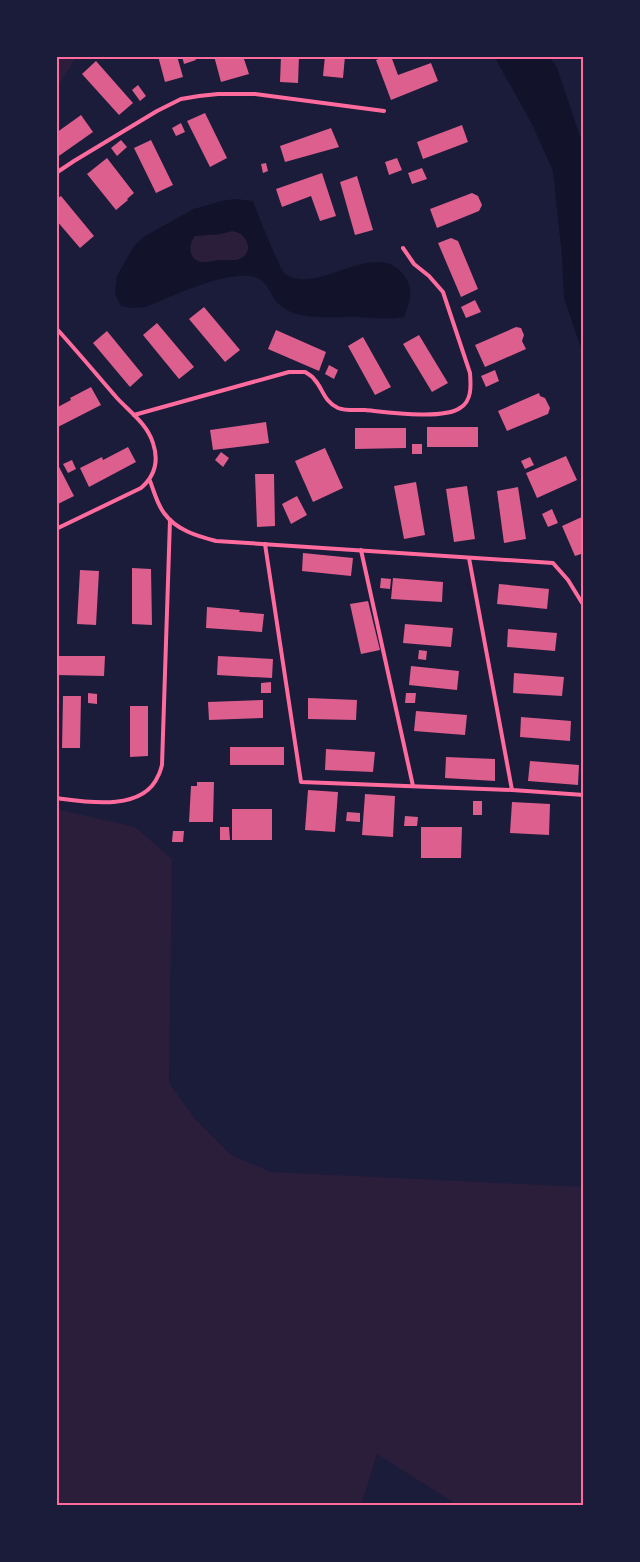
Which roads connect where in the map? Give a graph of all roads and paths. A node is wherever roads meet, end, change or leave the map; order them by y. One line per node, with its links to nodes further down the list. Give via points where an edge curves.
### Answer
1 (384, 111): 2 (lane, via 255,94 181,99)
2 (56, 173)
3 (403, 248): 5 (lane, via 414,264 443,292 470,373 469,398 456,411 425,414 339,408 324,396 314,379 305,372 289,372)
4 (56, 328): 5 (lane)
5 (134, 415): 6 (lane, via 153,442 156,457)
6 (150, 481): 7 (lane, via 163,512); 8 (lane)
7 (170, 520): 9 (lane, via 190,533 216,541); 16 (lane, via 162,765 158,777 141,794 119,801 96,803)
8 (56, 530)
9 (265, 544): 10 (lane); 13 (lane, via 301,782)
10 (361, 550): 11 (lane); 13 (lane)
11 (469, 558): 12 (lane, via 553,563); 14 (lane)
12 (584, 606)
13 (412, 786): 14 (lane)
14 (512, 790): 15 (lane)
15 (584, 795)
16 (56, 798)

